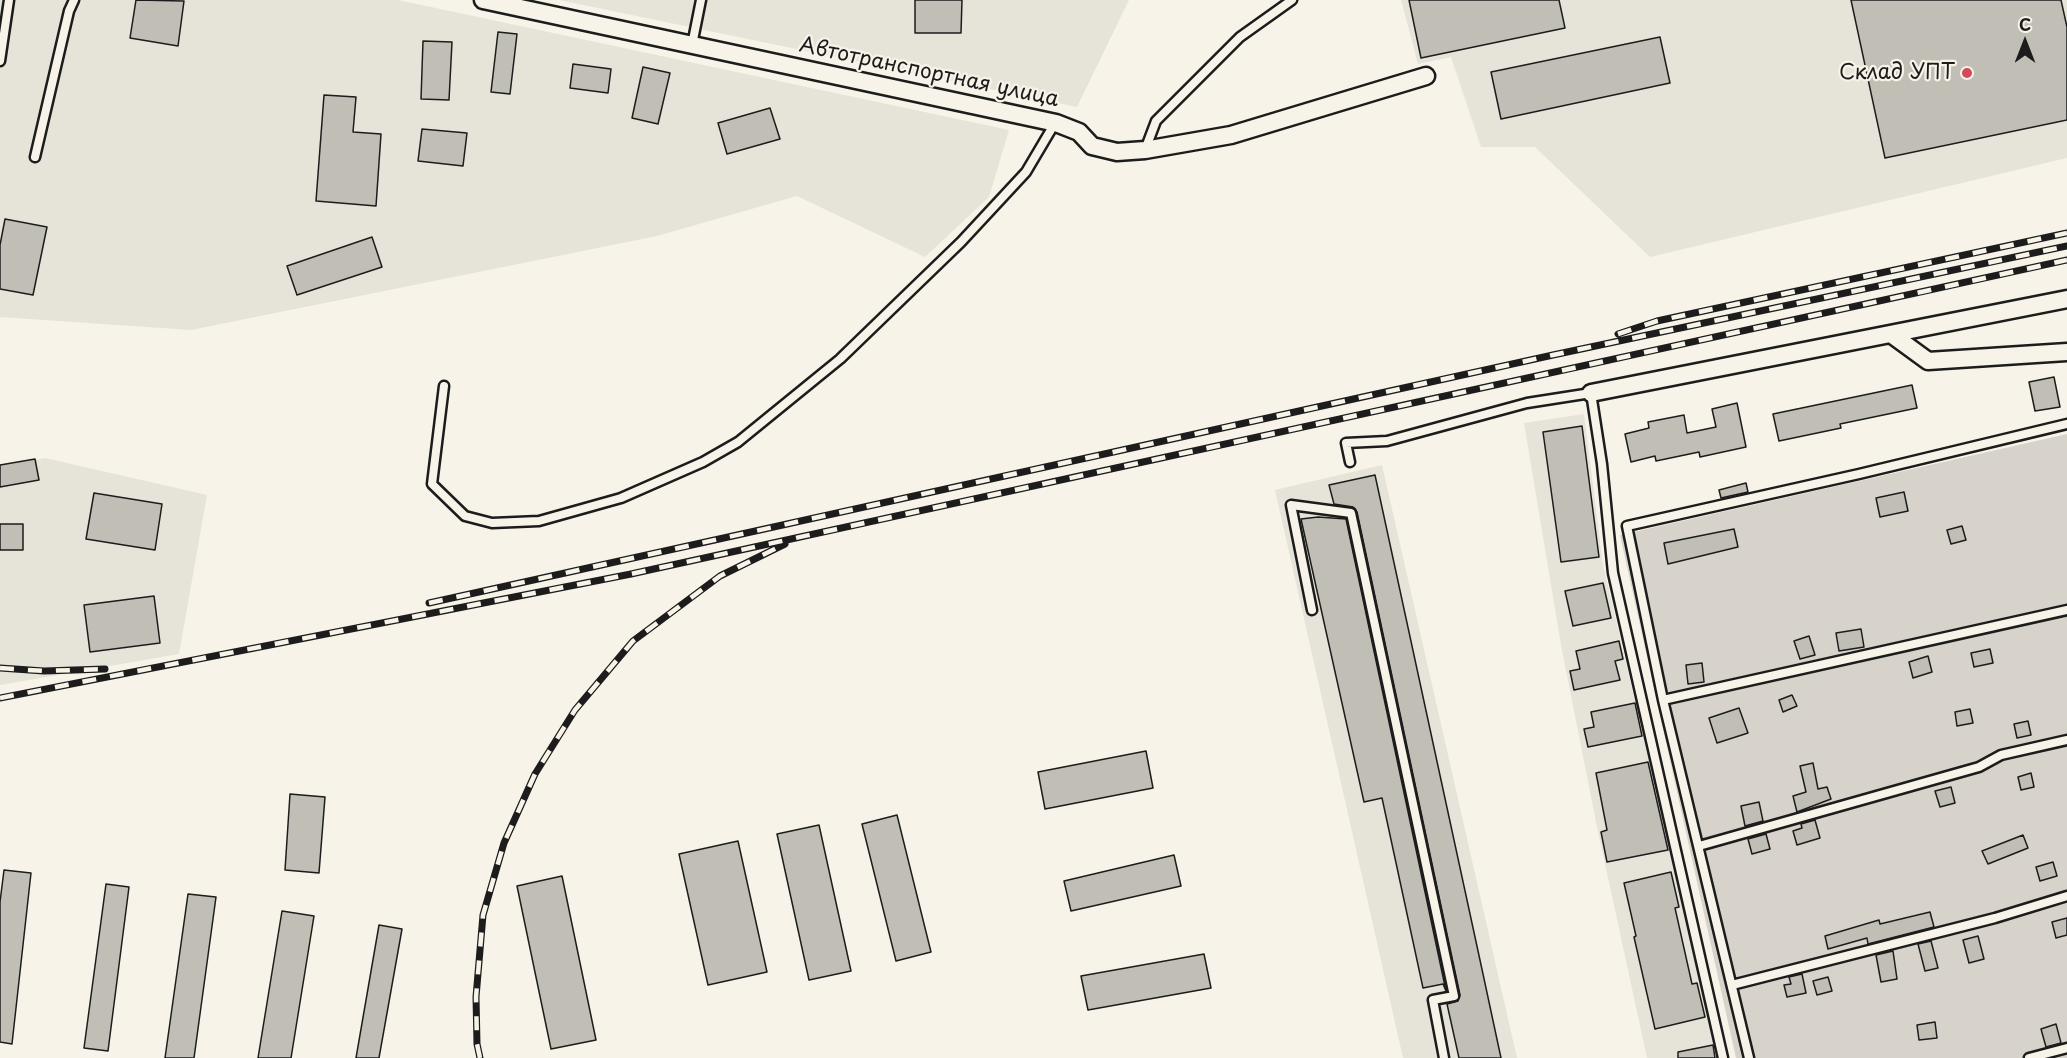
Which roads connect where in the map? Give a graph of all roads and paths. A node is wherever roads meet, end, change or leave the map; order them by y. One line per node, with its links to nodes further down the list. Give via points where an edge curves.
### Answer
1 (9, 0): 7 (lane)
2 (74, 0): 11 (lane)
3 (483, 0): 6 (street, Автотранспортная улица)
4 (700, 0): 6 (lane)
5 (1292, 0): 10 (lane, via 1240,37 1156,122)
6 (692, 45): 9 (street, Автотранспортная улица)
7 (0, 61)
8 (1426, 76): 10 (street, Автотранспортная улица, via 1231,135)
9 (1056, 123): 10 (street, Автотранспортная улица, via 1079,132 1092,146 1117,152); 15 (lane, via 1026,172 961,242 840,359 738,442 621,498 539,521 492,523 465,516 432,484)
10 (1145, 150)
11 (35, 157)
12 (2067, 299): 13 (street)
13 (1891, 334): 14 (street, via 1928,361); 16 (street)
14 (2067, 352)
15 (444, 386)
16 (1590, 393): 18 (lane, via 1527,403 1387,441 1346,443); 28 (lane, via 1613,573)
17 (2067, 424): 21 (lane, via 1627,526)
18 (1350, 462)
19 (1312, 610): 27 (lane, via 1291,505 1352,513 1454,996 1433,1000)
20 (2067, 610): 21 (lane)
21 (1663, 700): 23 (lane)
22 (2067, 740): 23 (lane, via 2001,755 1979,767)
23 (1699, 846): 25 (lane)
24 (2067, 896): 25 (lane)
25 (1732, 985): 29 (lane)
26 (2067, 1048): 30 (lane)
27 (1444, 1058)
28 (1723, 1058)
29 (1749, 1058)
30 (2030, 1058)

